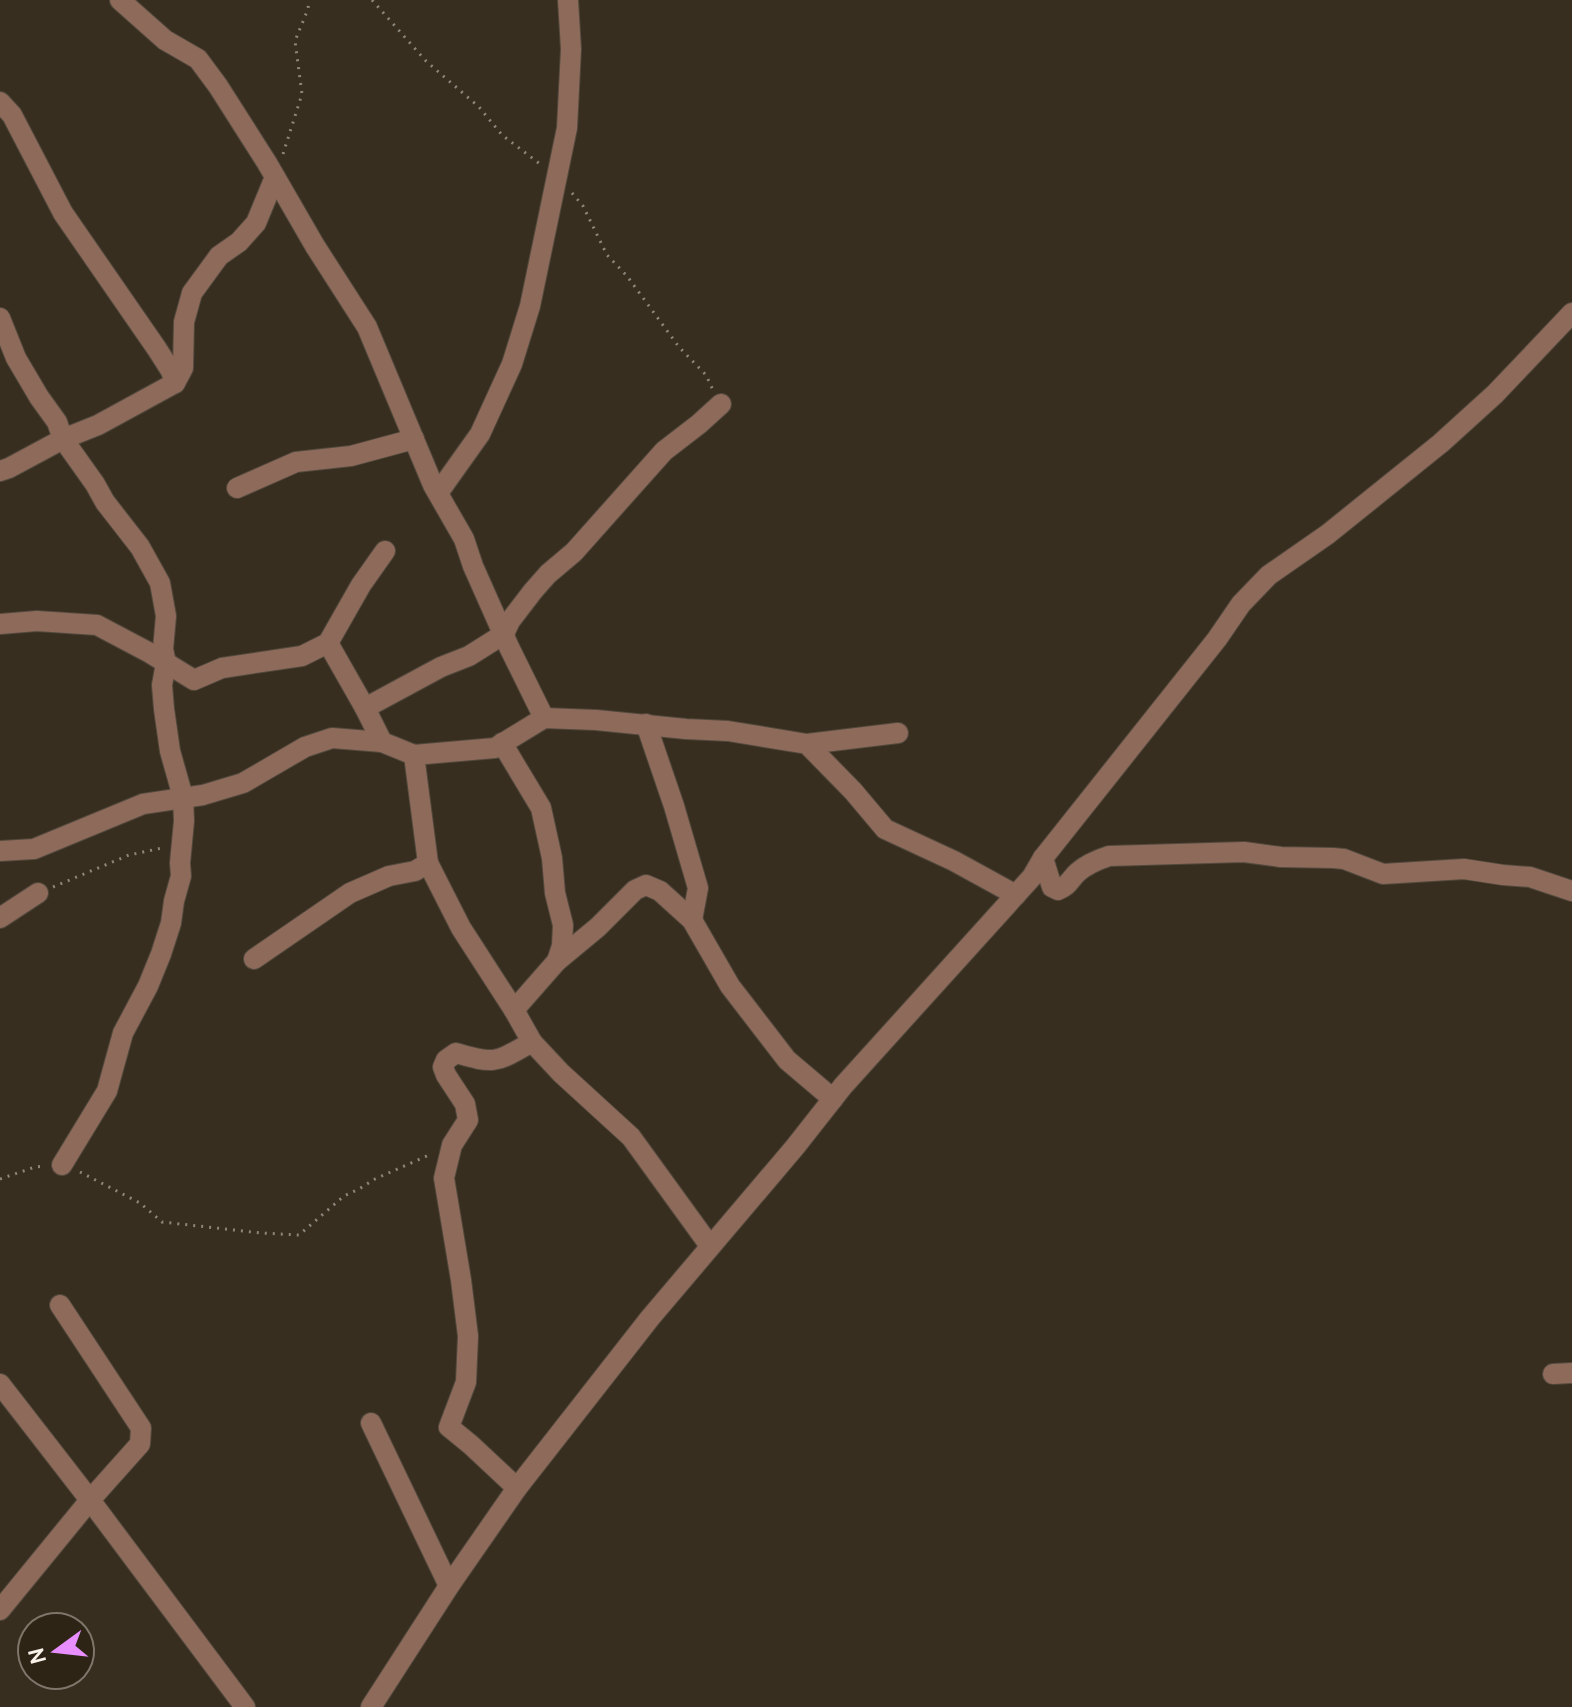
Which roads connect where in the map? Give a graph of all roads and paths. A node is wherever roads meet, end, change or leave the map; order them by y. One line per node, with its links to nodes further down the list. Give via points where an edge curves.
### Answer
1 (120, 0): 6 (street, via 165,40 198,59)
2 (309, 0): 6 (path, via 295,41 302,94)
3 (372, 0): 7 (path, via 502,135)
4 (568, 0): 7 (street, via 569,96)
5 (0, 102): 10 (street, via 12,115 63,213)
6 (275, 177): 10 (street, via 256,223 219,256 192,293 184,322 183,368); 13 (street, via 367,327)
7 (557, 177): 11 (path, via 583,206 607,255 706,375); 16 (street, via 512,364 480,434)
8 (1572, 313): 33 (street, via 1441,443 1269,575)
9 (0, 318): 12 (street, via 16,358)
10 (175, 383): 12 (street)
11 (721, 404): 19 (street, via 664,451 533,591)
12 (63, 439): 14 (street); 21 (street, via 160,583)
13 (414, 439): 15 (street, via 351,456 296,462); 16 (street)
14 (0, 471)
15 (237, 488)
16 (438, 493): 19 (street, via 464,539)
17 (385, 551): 20 (street)
18 (0, 624): 21 (street, via 97,625)
19 (504, 634): 22 (street); 23 (street)
20 (328, 643): 21 (street, via 302,656 222,668 194,680); 22 (street)
21 (166, 663): 30 (street, via 164,709)
22 (365, 708): 26 (street)
23 (544, 718): 24 (street); 27 (street)
24 (646, 724): 28 (street); 39 (street, via 698,888)
25 (898, 733): 28 (street)
26 (382, 742): 29 (street); 30 (street, via 332,738 305,747 243,783)
27 (502, 743): 29 (street, via 495,748); 41 (street, via 541,808 563,925)
28 (807, 744): 37 (street, via 885,829)
29 (414, 755): 34 (street)
30 (183, 797): 31 (street); 32 (street, via 143,804 34,849)
31 (183, 844): 36 (path, via 129,855); 46 (street, via 181,876 161,954 123,1033 107,1091)
32 (0, 851)
33 (1043, 858): 35 (street, via 1052,887 1058,890 1089,863 1109,856 1244,852 1344,859 1383,874 1464,869 1530,877); 37 (street)
34 (428, 863): 40 (street, via 350,893); 42 (street, via 461,928)
35 (1572, 891)
36 (38, 893): 38 (street)
37 (1016, 895): 44 (street)
38 (0, 918)
39 (692, 920): 41 (street, via 646,885); 44 (street, via 730,986 787,1060)
40 (254, 959)
41 (557, 961): 42 (street)
42 (514, 1010): 43 (street)
43 (532, 1042): 45 (street, via 500,1060 456,1053 446,1060 443,1067 465,1104 468,1120); 48 (street, via 631,1137)
44 (833, 1099): 48 (street)
45 (452, 1145): 46 (path, via 344,1196 299,1235 162,1222 140,1203); 52 (street, via 444,1178 468,1336 466,1382 449,1427)
46 (62, 1165): 47 (path)
47 (0, 1179)
48 (710, 1246): 52 (street)
49 (60, 1305): 53 (street, via 141,1428 140,1444)
50 (0, 1384): 53 (street)
51 (371, 1423): 54 (street)
52 (517, 1488): 54 (street)
53 (90, 1500): 55 (street); 56 (street)
54 (449, 1586): 57 (street)
55 (0, 1610)
56 (245, 1707)
57 (371, 1707)

